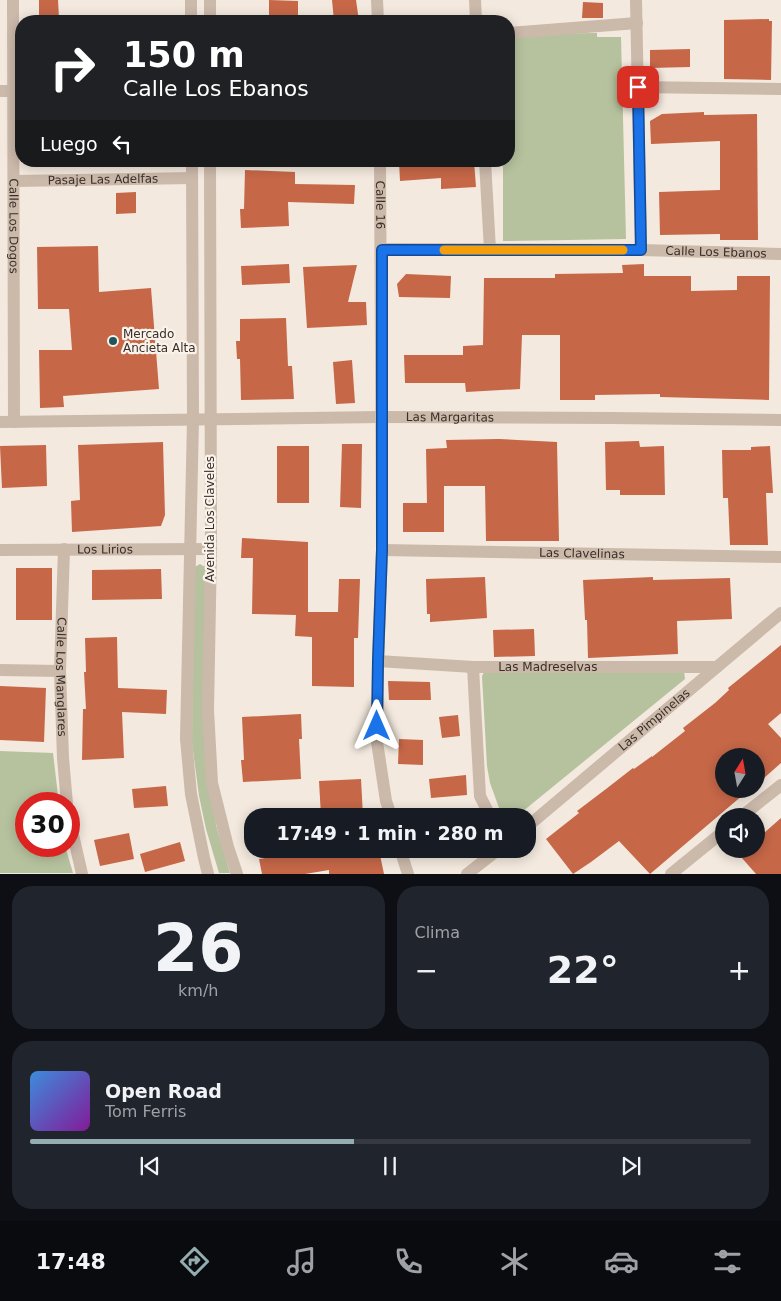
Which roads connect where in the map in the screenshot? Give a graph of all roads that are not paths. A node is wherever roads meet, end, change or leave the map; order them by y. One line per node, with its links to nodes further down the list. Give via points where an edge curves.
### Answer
1 (13, 0): 13 (street, Calle Los Dogos)
2 (190, 0): 7 (street)
3 (210, 0): 8 (street)
4 (377, 0): 9 (street)
5 (475, 0): 10 (street)
6 (636, 0): 11 (street)
7 (191, 15)
8 (210, 15)
9 (378, 15)
10 (476, 15)
11 (637, 23): 12 (street); 15 (street)
12 (515, 32)
13 (15, 36)
14 (15, 82): 18 (street, Calle Los Dogos)
15 (638, 87): 16 (street); 27 (street)
16 (781, 89)
17 (0, 91): 18 (street)
18 (13, 91): 24 (street, Calle Los Dogos)
19 (192, 167): 23 (street, Avenida Los Claveles)
20 (210, 167): 33 (street, Avenida Los Claveles)
21 (380, 167): 25 (street, Calle 16)
22 (485, 167): 26 (street)
23 (192, 178): 24 (street, Pasaje Las Adelfas); 32 (street, Avenida Los Claveles)
24 (14, 181): 29 (street, Calle Los Dogos)
25 (382, 250): 26 (street, Calle Los Ebanos); 31 (street, Calle 16)
26 (490, 250): 27 (street, Calle Los Ebanos)
27 (641, 250): 30 (street, Calle Los Ebanos)
28 (0, 251): 29 (street)
29 (14, 251): 36 (street, Calle Los Dogos)
30 (781, 254)
31 (381, 417): 33 (street, Las Margaritas); 34 (street, Las Margaritas); 41 (street, Calle 16)
32 (194, 420): 33 (street, Las Margaritas); 36 (street, Las Margaritas); 37 (street, Avenida Los Claveles)
33 (210, 420): 40 (street, Avenida Los Claveles)
34 (781, 420)
35 (0, 422): 36 (street, Las Margaritas)
36 (14, 422)
37 (190, 549): 39 (street, Los Lirios); 40 (street, Los Lirios); 60 (street, Avenida Los Claveles, via 186,739 191,794)
38 (0, 550): 39 (street, Los Lirios)
39 (64, 550): 48 (street, Calle Los Manglares)
40 (210, 550): 61 (street, Avenida Los Claveles, via 208,710 212,783)
41 (382, 550): 42 (street, Las Clavelinas); 44 (street, Calle 16)
42 (781, 557)
43 (781, 613): 46 (street, Las Pimpinelas)
44 (378, 661): 45 (street, Las Madreselvas); 51 (street, Calle 16, via 377,742)
45 (473, 667): 46 (street, Las Madreselvas); 52 (street, via 480,796)
46 (718, 667): 54 (street, Las Pimpinelas)
47 (0, 670): 48 (street)
48 (60, 670): 50 (street, Calle Los Manglares)
49 (781, 785): 53 (street)
50 (66, 792)
51 (388, 808)
52 (486, 808)
53 (752, 808)
54 (536, 819)
55 (715, 838): 64 (street)
56 (78, 857): 59 (street)
57 (403, 858): 62 (street)
58 (487, 858): 63 (street)
59 (82, 874)
60 (208, 874)
61 (237, 874)
62 (408, 874)
63 (467, 874)
64 (671, 874)

